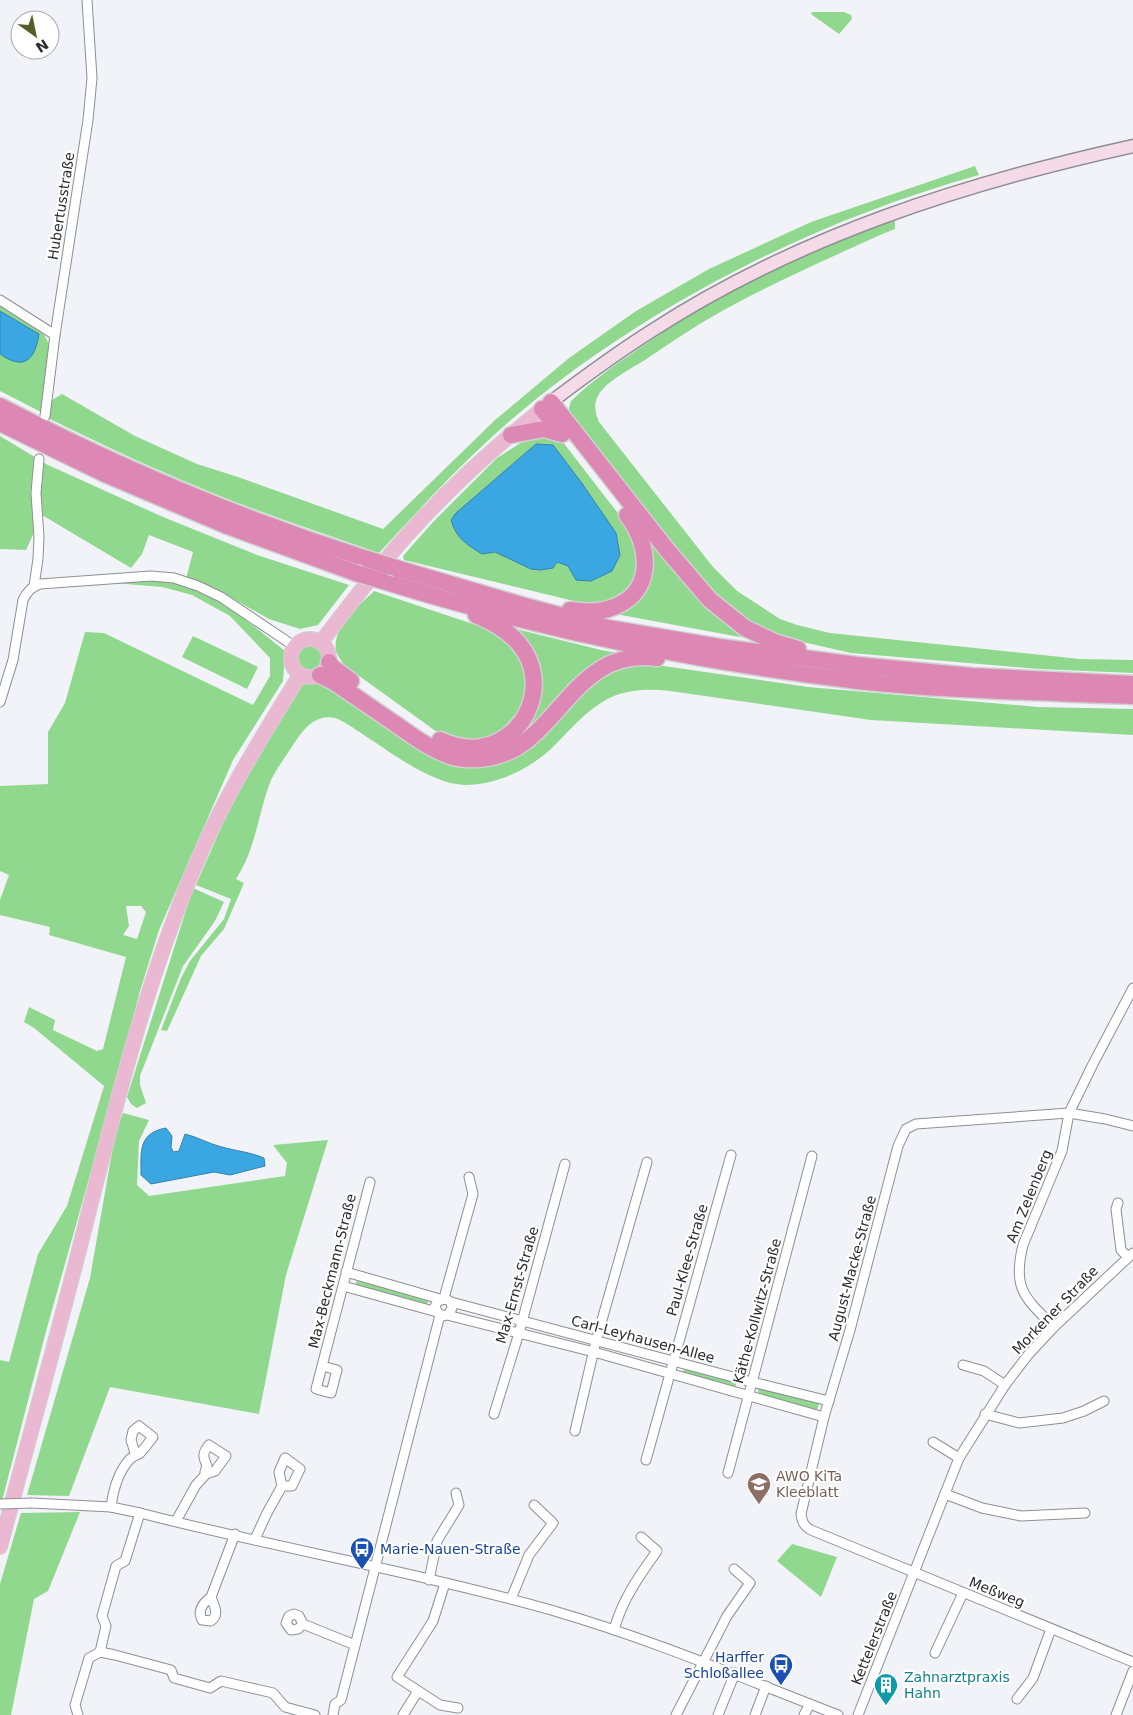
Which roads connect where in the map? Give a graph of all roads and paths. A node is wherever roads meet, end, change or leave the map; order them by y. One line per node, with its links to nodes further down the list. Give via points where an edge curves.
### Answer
1 (87, 0): 4 (street, Hubertusstraße, via 92,78 88,120)
2 (1133, 146): 6 (main road, via 988,182 870,221 816,243 748,276 654,329)
3 (0, 300): 4 (street)
4 (55, 335): 7 (street, Hubertusstraße)
5 (0, 406): 14 (highway, bridge, via 69,442 302,538)
6 (547, 406): 9 (highway); 10 (main road); 18 (highway, via 721,610 761,636 804,651 841,656)
7 (45, 416)
8 (0, 423): 13 (highway, bridge, via 116,479 225,525 356,573)
9 (562, 434): 10 (highway, via 544,429); 14 (highway, via 634,523 645,550 645,568 633,594 607,610 582,612)
10 (511, 435): 15 (main road, via 419,521 365,583)
11 (39, 459): 12 (street, via 36,493 39,537)
12 (34, 586): 16 (street, via 122,577 174,578 220,597); 23 (street, via 23,600 13,660)
13 (440, 598): 17 (highway, via 608,640); 19 (highway, via 503,629 528,656 534,677 530,706 519,725 502,739 474,748 434,738 340,673)
14 (525, 606): 18 (highway, via 608,628)
15 (321, 642): 16 (main road, via 310,639); 19 (main road, via 328,651)
16 (294, 646): 20 (main road, via 292,665)
17 (720, 662): 19 (highway, via 690,663 650,657 615,662 578,687 522,744 499,756 470,760 450,756 421,742 334,682); 22 (highway, via 860,681 970,690)
18 (857, 665): 21 (highway, via 972,676)
19 (324, 668): 20 (main road, via 310,677)
20 (300, 675): 76 (main road, via 220,812 193,869 164,944 118,1097)
21 (1133, 684)
22 (1133, 696)
23 (0, 702)
24 (1133, 988): 25 (street, Am Zelenberg)
25 (1069, 1113): 26 (street, August-Macke-Straße); 40 (street, Am Zelenberg, via 1062,1151 1023,1245 1018,1274 1026,1299); 51 (street, August-Macke-Straße, via 916,1124 906,1129 898,1146)
26 (1133, 1126)
27 (730, 1154): 44 (street, Paul-Klee-Straße)
28 (812, 1156): 48 (street, Käthe-Kollwitz-Straße)
29 (647, 1162): 42 (street)
30 (565, 1164): 39 (street, Max-Ernst-Straße)
31 (469, 1177): 37 (street, via 473,1194)
32 (370, 1182): 35 (street, Max-Beckmann-Straße)
33 (1118, 1203): 34 (street, Morkener Straße, via 1121,1250)
34 (1130, 1255): 40 (street, Morkener Straße)
35 (346, 1272): 36 (street, Max-Beckmann-Straße); 37 (street, Carl-Leyhausen-Allee)
36 (343, 1286): 38 (street, Carl-Leyhausen-Allee); 46 (street, Max-Beckmann-Straße)
37 (445, 1300): 38 (street, via 435,1306); 38 (street, via 452,1311); 39 (street, Carl-Leyhausen-Allee)
38 (441, 1314): 41 (street, Carl-Leyhausen-Allee); 77 (street)
39 (522, 1322): 41 (street, Max-Ernst-Straße); 42 (street, Carl-Leyhausen-Allee)
40 (1054, 1327): 49 (street, Morkener Straße)
41 (519, 1333): 43 (street, Carl-Leyhausen-Allee); 53 (street, Max-Ernst-Straße)
42 (596, 1341): 43 (street); 44 (street, Carl-Leyhausen-Allee)
43 (594, 1352): 47 (street, Carl-Leyhausen-Allee); 56 (street)
44 (673, 1361): 47 (street, Paul-Klee-Straße); 48 (street, Carl-Leyhausen-Allee)
45 (963, 1365): 49 (street, via 984,1371)
46 (322, 1366)
47 (670, 1374): 50 (street, Carl-Leyhausen-Allee); 60 (street, Paul-Klee-Straße)
48 (752, 1382): 50 (street, Käthe-Kollwitz-Straße); 51 (street, Carl-Leyhausen-Allee)
49 (1004, 1384): 54 (street, Morkener Straße)
50 (748, 1396): 55 (street, Carl-Leyhausen-Allee); 62 (street, Käthe-Kollwitz-Straße)
51 (829, 1401): 55 (street, August-Macke-Straße)
52 (1104, 1401): 54 (street, via 1063,1418 1019,1423)
53 (494, 1414)
54 (986, 1414): 59 (street, Morkener Straße)
55 (824, 1417): 75 (street, August-Macke-Straße, via 802,1521 811,1530)
56 (575, 1431)
57 (934, 1442): 59 (street)
58 (139, 1454): 68 (street, via 131,1458 118,1479)
59 (959, 1458): 65 (street, Morkener Straße)
60 (646, 1460)
61 (207, 1472): 71 (street)
62 (728, 1474)
63 (282, 1486): 74 (street)
64 (456, 1493): 80 (street, via 459,1505 437,1541)
65 (945, 1494): 70 (street, via 982,1508 1022,1516); 79 (street, Morkener Straße)
66 (0, 1504): 68 (street, bridge)
67 (534, 1505): 84 (street, via 553,1523 529,1555)
68 (111, 1507): 69 (street)
69 (140, 1513): 71 (street); 89 (street, via 125,1561 116,1566 102,1616 106,1626)
70 (1085, 1513)
71 (176, 1521): 72 (street)
72 (235, 1534): 74 (street); 83 (street)
73 (641, 1537): 87 (street, via 657,1551 618,1612)
74 (256, 1539): 77 (street)
75 (850, 1545): 79 (street, Meßweg)
76 (0, 1547)
77 (376, 1567): 80 (street); 88 (street)
78 (734, 1569): 91 (street, via 750,1583 727,1616)
79 (915, 1572): 82 (street, Meßweg); 109 (street, Kettelerstraße)
80 (429, 1580): 81 (street)
81 (445, 1583): 84 (street); 96 (street, via 433,1621 397,1677)
82 (963, 1593): 86 (street, Meßweg); 90 (street)
83 (211, 1597)
84 (511, 1599): 87 (street)
85 (303, 1624): 88 (street)
86 (1051, 1629): 92 (street, Meßweg); 97 (street, via 1033,1678)
87 (614, 1630): 91 (street)
88 (355, 1644): 102 (street, via 341,1700 335,1704)
89 (100, 1652): 100 (street, via 88,1658 75,1705); 101 (street, via 170,1670 174,1678 186,1683 210,1688 221,1681 273,1693 285,1707)
90 (935, 1654)
91 (703, 1661): 94 (street); 104 (street)
92 (1133, 1662)
93 (1133, 1671): 110 (street)
94 (735, 1673): 95 (street); 105 (street)
95 (766, 1686): 98 (street); 106 (street)
96 (418, 1691): 99 (street, via 440,1706); 103 (street)
97 (1017, 1699)
98 (810, 1704): 107 (street); 108 (street)
99 (458, 1708)
100 (78, 1715)
101 (315, 1715)
102 (332, 1715)
103 (403, 1715)
104 (676, 1715)
105 (718, 1715)
106 (755, 1715)
107 (804, 1715)
108 (838, 1715)
109 (858, 1715)
110 (1116, 1715)

